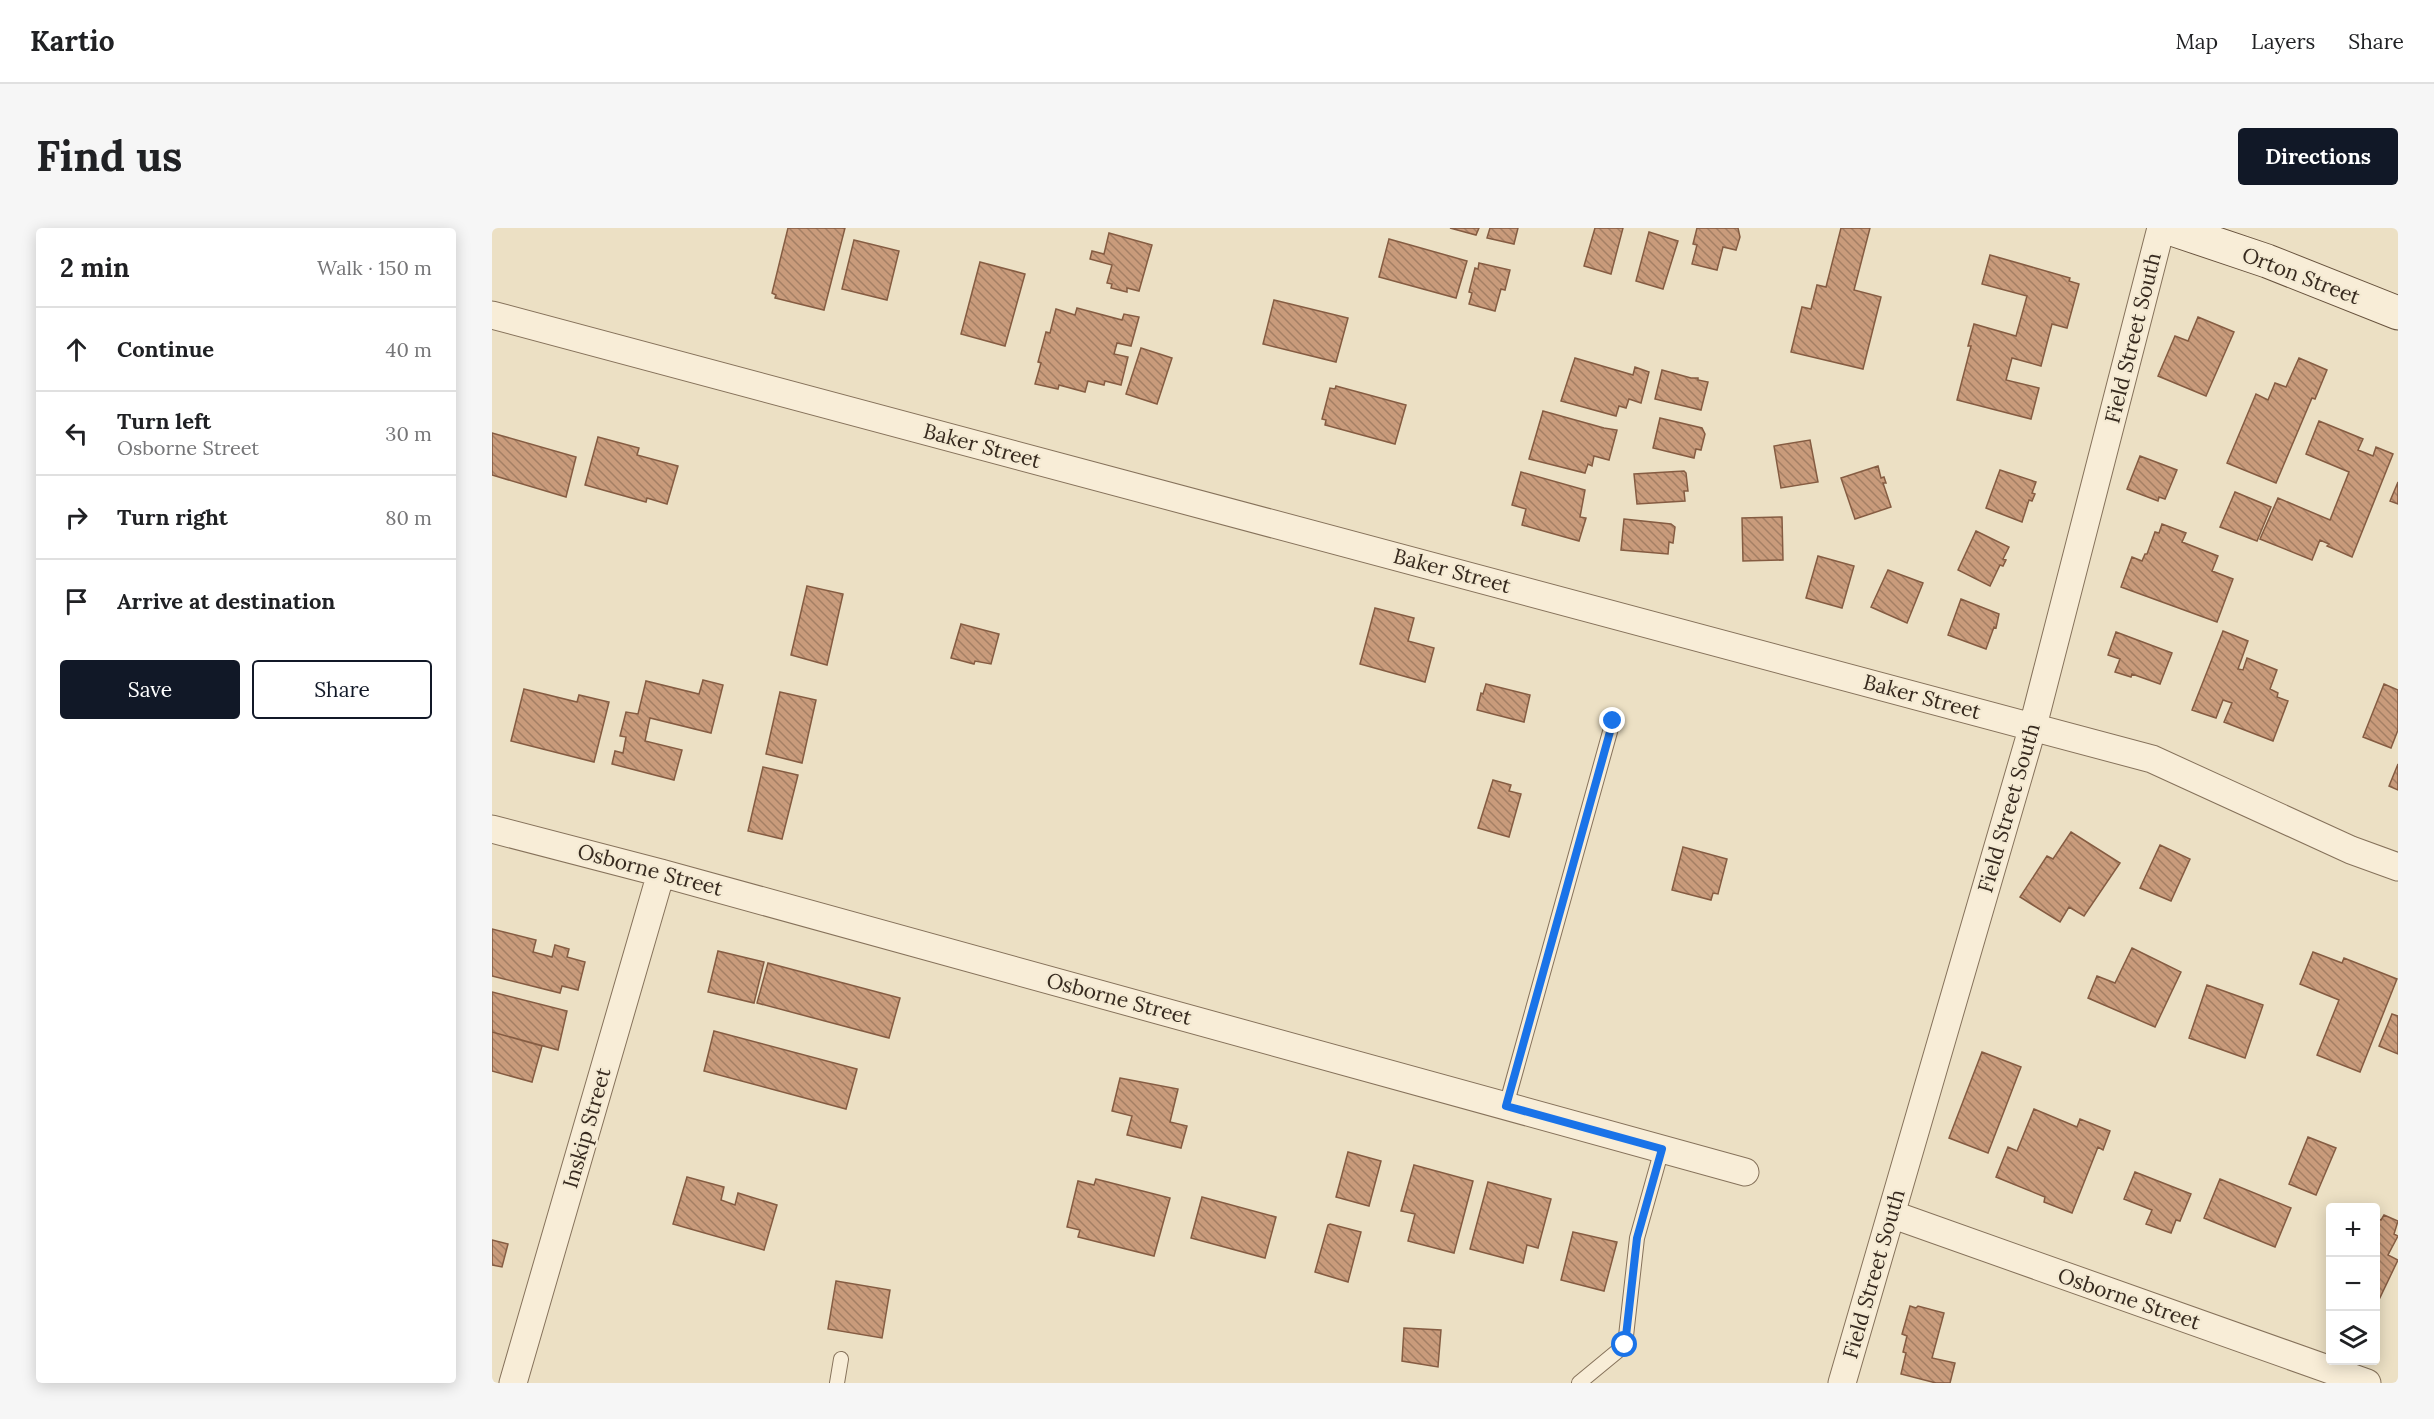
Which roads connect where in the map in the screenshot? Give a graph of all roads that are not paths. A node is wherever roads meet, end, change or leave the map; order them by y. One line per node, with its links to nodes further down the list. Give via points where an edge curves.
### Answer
1 (2161, 228): 6 (street, Field Street South)
2 (2169, 228): 3 (main road, Orton Street, via 2267,261)
3 (2398, 314)
4 (492, 315): 6 (street, Baker Street)
5 (1613, 721): 10 (lane)
6 (2033, 726): 8 (street, Baker Street, via 2152,759 2351,850); 13 (street, Field Street South)
7 (492, 829): 9 (street, Osborne Street)
8 (2398, 867)
9 (662, 873): 10 (street, Osborne Street); 15 (street, Inskip Street)
10 (1506, 1106): 11 (street, Osborne Street)
11 (1662, 1149): 12 (street, Osborne Street); 17 (lane, via 1637,1238 1625,1345)
12 (1744, 1172)
13 (1891, 1214): 18 (street, Field Street South); 19 (street, Osborne Street)
14 (841, 1359): 16 (lane)
15 (513, 1383)
16 (837, 1383)
17 (1579, 1383)
18 (1842, 1383)
19 (2367, 1383)

